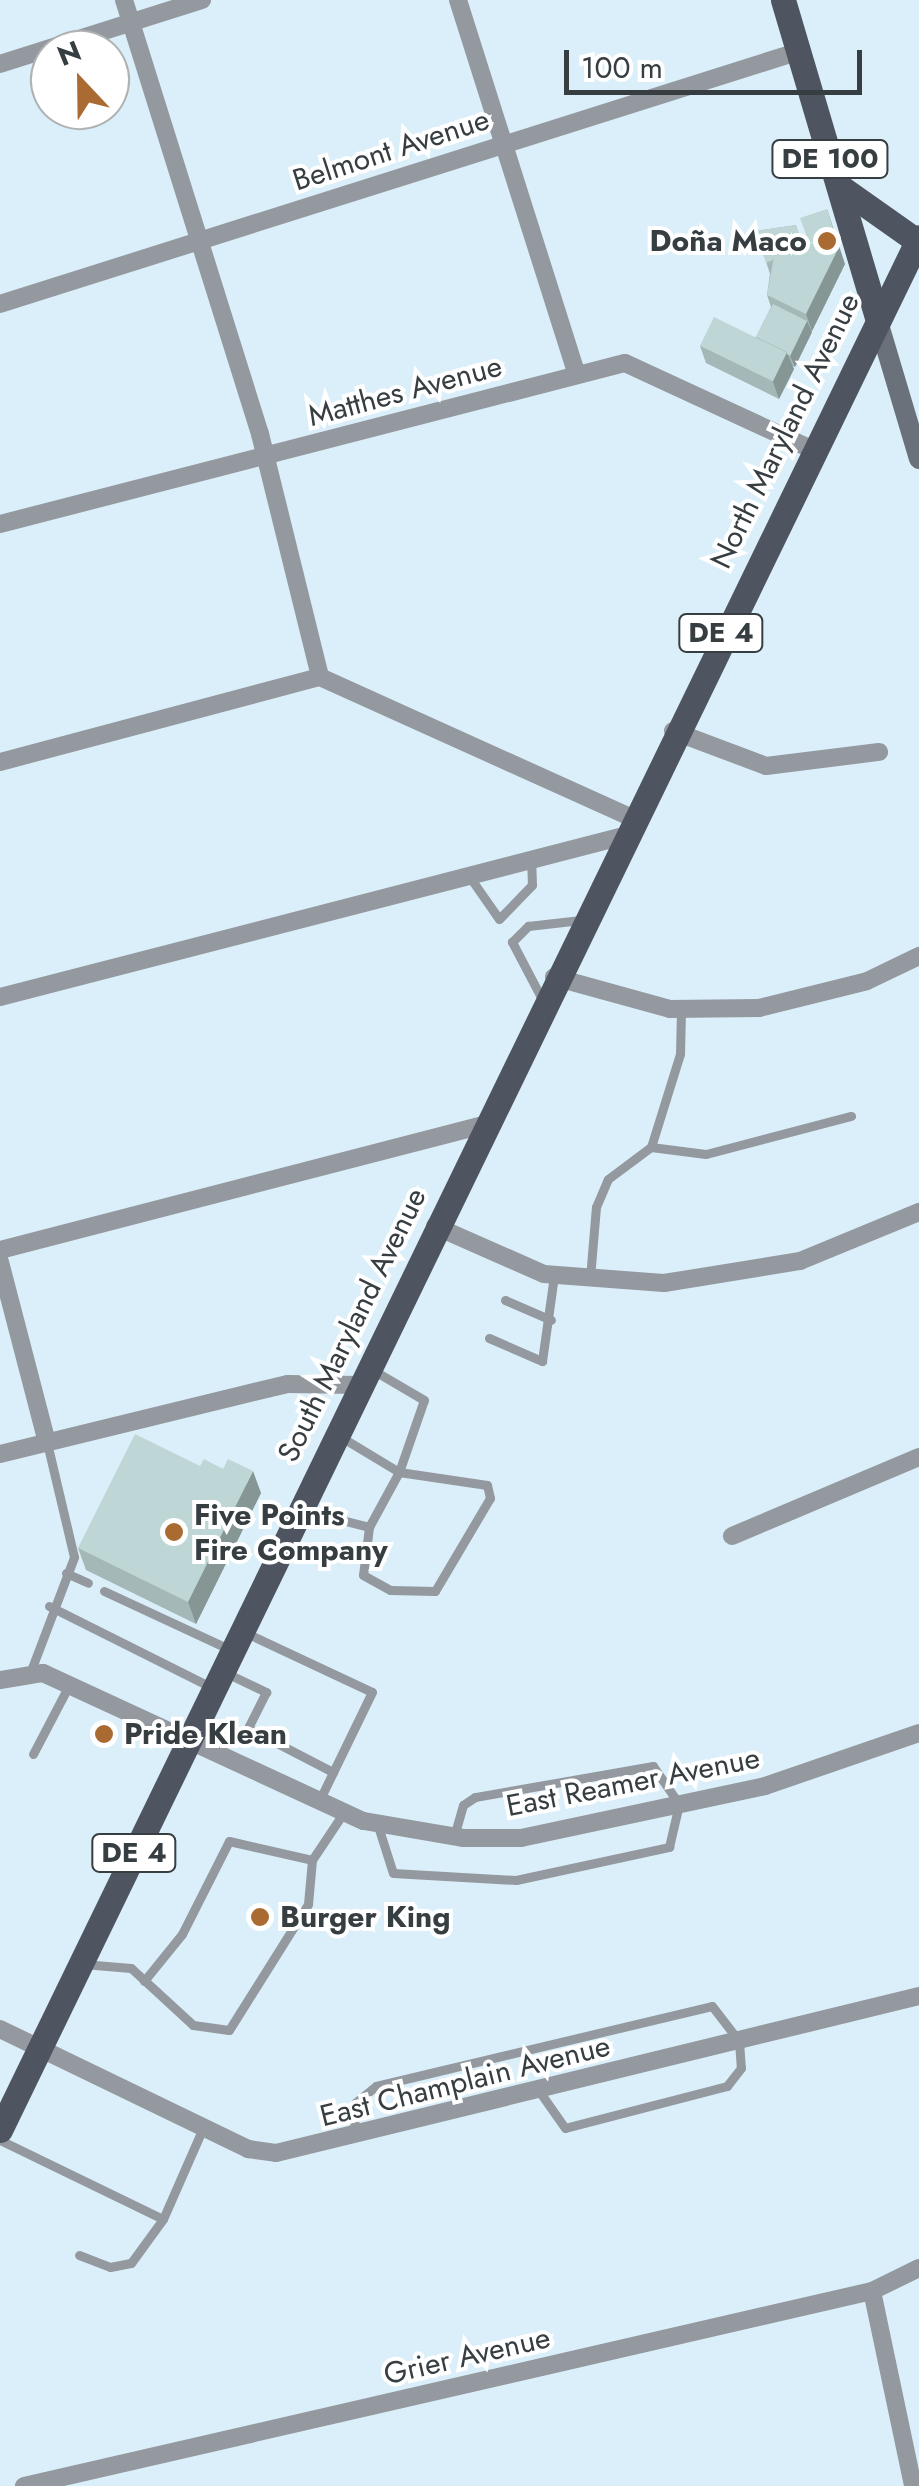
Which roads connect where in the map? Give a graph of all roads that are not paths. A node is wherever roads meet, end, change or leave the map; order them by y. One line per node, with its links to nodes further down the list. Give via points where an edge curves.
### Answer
1 (124, 0): 5 (street)
2 (202, 0): 5 (street)
3 (458, 0): 8 (street)
4 (784, 0): 6 (main road, DE 100)
5 (131, 22): 7 (street); 11 (street)
6 (800, 51): 8 (street, Belmont Avenue); 9 (main road, DE 100)
7 (0, 64)
8 (504, 143): 11 (street, Belmont Avenue); 15 (street)
9 (836, 182): 10 (main road, via 861,209); 14 (main road, DE 100)
10 (918, 239): 12 (main road, North Maryland Avenue / DE 4)
11 (198, 241): 13 (street, Belmont Avenue); 17 (street)
12 (911, 270): 14 (main road, North Maryland Avenue / DE 4)
13 (0, 304)
14 (877, 318): 16 (main road, North Maryland Avenue / DE 4); 18 (street)
15 (577, 375): 16 (street, Matthes Avenue, via 642,364); 17 (street, Matthes Avenue)
16 (811, 449): 21 (main road, North Maryland Avenue / DE 4)
17 (266, 456): 19 (street, Matthes Avenue); 20 (street)
18 (919, 459)
19 (0, 524)
20 (320, 677): 23 (street); 24 (street)
21 (673, 730): 22 (street, via 766,766); 24 (main road, North Maryland Avenue / DE 4)
22 (879, 752)
23 (0, 762)
24 (625, 827): 25 (street); 28 (main road, South Maryland Avenue / DE 4)
25 (531, 860): 26 (street); 27 (lane, via 532,885)
26 (469, 876): 27 (lane); 32 (street)
27 (500, 918): 29 (lane)
28 (581, 920): 29 (lane, via 528,926); 31 (main road, South Maryland Avenue / DE 4)
29 (512, 942): 33 (lane)
30 (919, 956): 34 (street, via 810,999)
31 (554, 977): 33 (main road, South Maryland Avenue / DE 4); 34 (street)
32 (0, 997)
33 (542, 1002): 36 (main road, South Maryland Avenue / DE 4)
34 (681, 1009): 37 (lane, via 680,1054)
35 (851, 1116): 37 (lane, via 706,1154)
36 (484, 1125): 39 (main road, South Maryland Avenue / DE 4); 40 (street)
37 (651, 1147): 43 (lane, via 608,1179)
38 (919, 1212): 43 (street, via 800,1261 664,1283)
39 (436, 1226): 42 (street); 47 (main road, South Maryland Avenue / DE 4)
40 (0, 1250)
41 (0, 1262): 49 (street)
42 (554, 1276): 43 (street); 45 (lane)
43 (590, 1282)
44 (506, 1300): 45 (lane)
45 (551, 1320): 46 (lane, via 542,1361)
46 (489, 1338)
47 (363, 1376): 48 (main road, South Maryland Avenue / DE 4); 49 (street, via 288,1384); 52 (lane, via 424,1400)
48 (335, 1434): 52 (lane); 53 (main road, South Maryland Avenue / DE 4)
49 (46, 1442): 50 (street); 56 (lane, via 74,1557)
50 (0, 1454)
51 (919, 1457): 55 (street)
52 (398, 1472): 54 (lane); 54 (lane, via 487,1484 490,1498 448,1582 436,1592 390,1590 363,1575)
53 (299, 1510): 54 (lane); 60 (main road, South Maryland Avenue / DE 4)
54 (369, 1527)
55 (732, 1536)
56 (66, 1573): 57 (lane); 59 (lane)
57 (88, 1583)
58 (104, 1591): 60 (lane)
59 (49, 1606): 60 (lane); 61 (lane)
60 (227, 1660): 65 (main road, South Maryland Avenue / DE 4); 67 (lane, via 266,1692 248,1728); 67 (lane, via 372,1692)
61 (30, 1674): 62 (street); 63 (street, East Reamer Avenue)
62 (0, 1680)
63 (70, 1683): 65 (street, East Reamer Avenue); 66 (lane)
64 (919, 1734): 69 (street, East Reamer Avenue)
65 (187, 1743): 68 (street, East Reamer Avenue); 74 (main road, South Maryland Avenue / DE 4)
66 (33, 1754)
67 (333, 1772): 68 (lane)
68 (319, 1801): 70 (street, East Reamer Avenue)
69 (679, 1804): 71 (lane, via 670,1847 516,1880 394,1873); 72 (street, East Reamer Avenue, via 521,1838); 72 (lane, via 653,1766 475,1797 462,1805)
70 (344, 1812): 71 (street, East Reamer Avenue); 73 (lane)
71 (377, 1823): 72 (street, East Reamer Avenue)
72 (454, 1837)
73 (312, 1860): 75 (lane, via 229,1841 182,1934); 75 (lane, via 308,1904 229,2030 193,2025)
74 (81, 1964): 75 (lane, via 131,1968); 79 (main road, South Maryland Avenue / DE 4)
75 (144, 1981)
76 (919, 1996): 78 (street, East Champlain Avenue)
77 (0, 2029): 79 (street, East Champlain Avenue)
78 (738, 2041): 80 (street, East Champlain Avenue); 80 (lane, via 741,2068 726,2086 640,2110 565,2128 549,2117); 83 (lane, via 712,2006 376,2086 355,2102)
79 (40, 2048): 81 (street, East Champlain Avenue); 82 (main road, South Maryland Avenue / DE 4)
80 (539, 2091): 83 (street, East Champlain Avenue)
81 (203, 2128): 83 (street, East Champlain Avenue, via 276,2152); 85 (lane)
82 (0, 2130)
83 (354, 2138)
84 (0, 2140): 85 (lane)
85 (162, 2219): 86 (lane, via 131,2264 110,2267)
86 (79, 2255)
87 (919, 2268): 88 (street, Grier Avenue)
88 (872, 2291): 89 (street, Grier Avenue); 90 (street)
89 (24, 2486)
90 (913, 2486)

